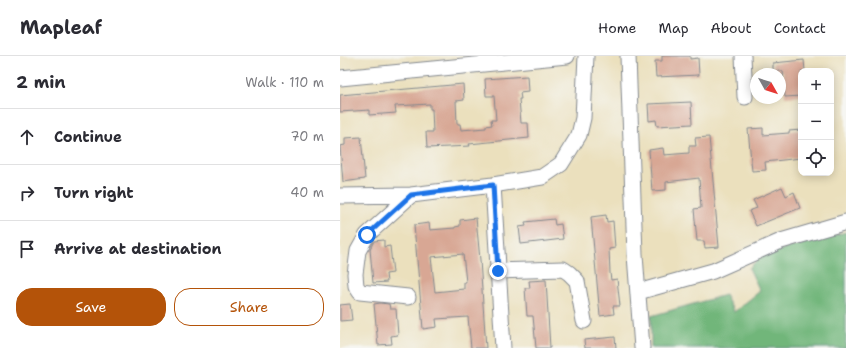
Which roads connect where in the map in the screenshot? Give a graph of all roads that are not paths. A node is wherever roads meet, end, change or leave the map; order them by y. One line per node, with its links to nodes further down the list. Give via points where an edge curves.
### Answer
1 (567, 56): 5 (street)
2 (586, 56): 7 (street, via 583,118 579,134 561,164 542,177)
3 (628, 56): 12 (street)
4 (743, 56): 6 (street)
5 (340, 78)
6 (745, 97)
7 (493, 185): 8 (street); 11 (street)
8 (411, 195): 9 (street); 13 (street, via 367,235 358,252 354,274 360,292)
9 (340, 196)
10 (846, 222): 12 (street, via 781,241 713,271)
11 (498, 271): 14 (street, via 563,269 577,281); 15 (street)
12 (638, 292): 16 (street)
13 (408, 296)
14 (584, 321)
15 (503, 348)
16 (642, 348)

